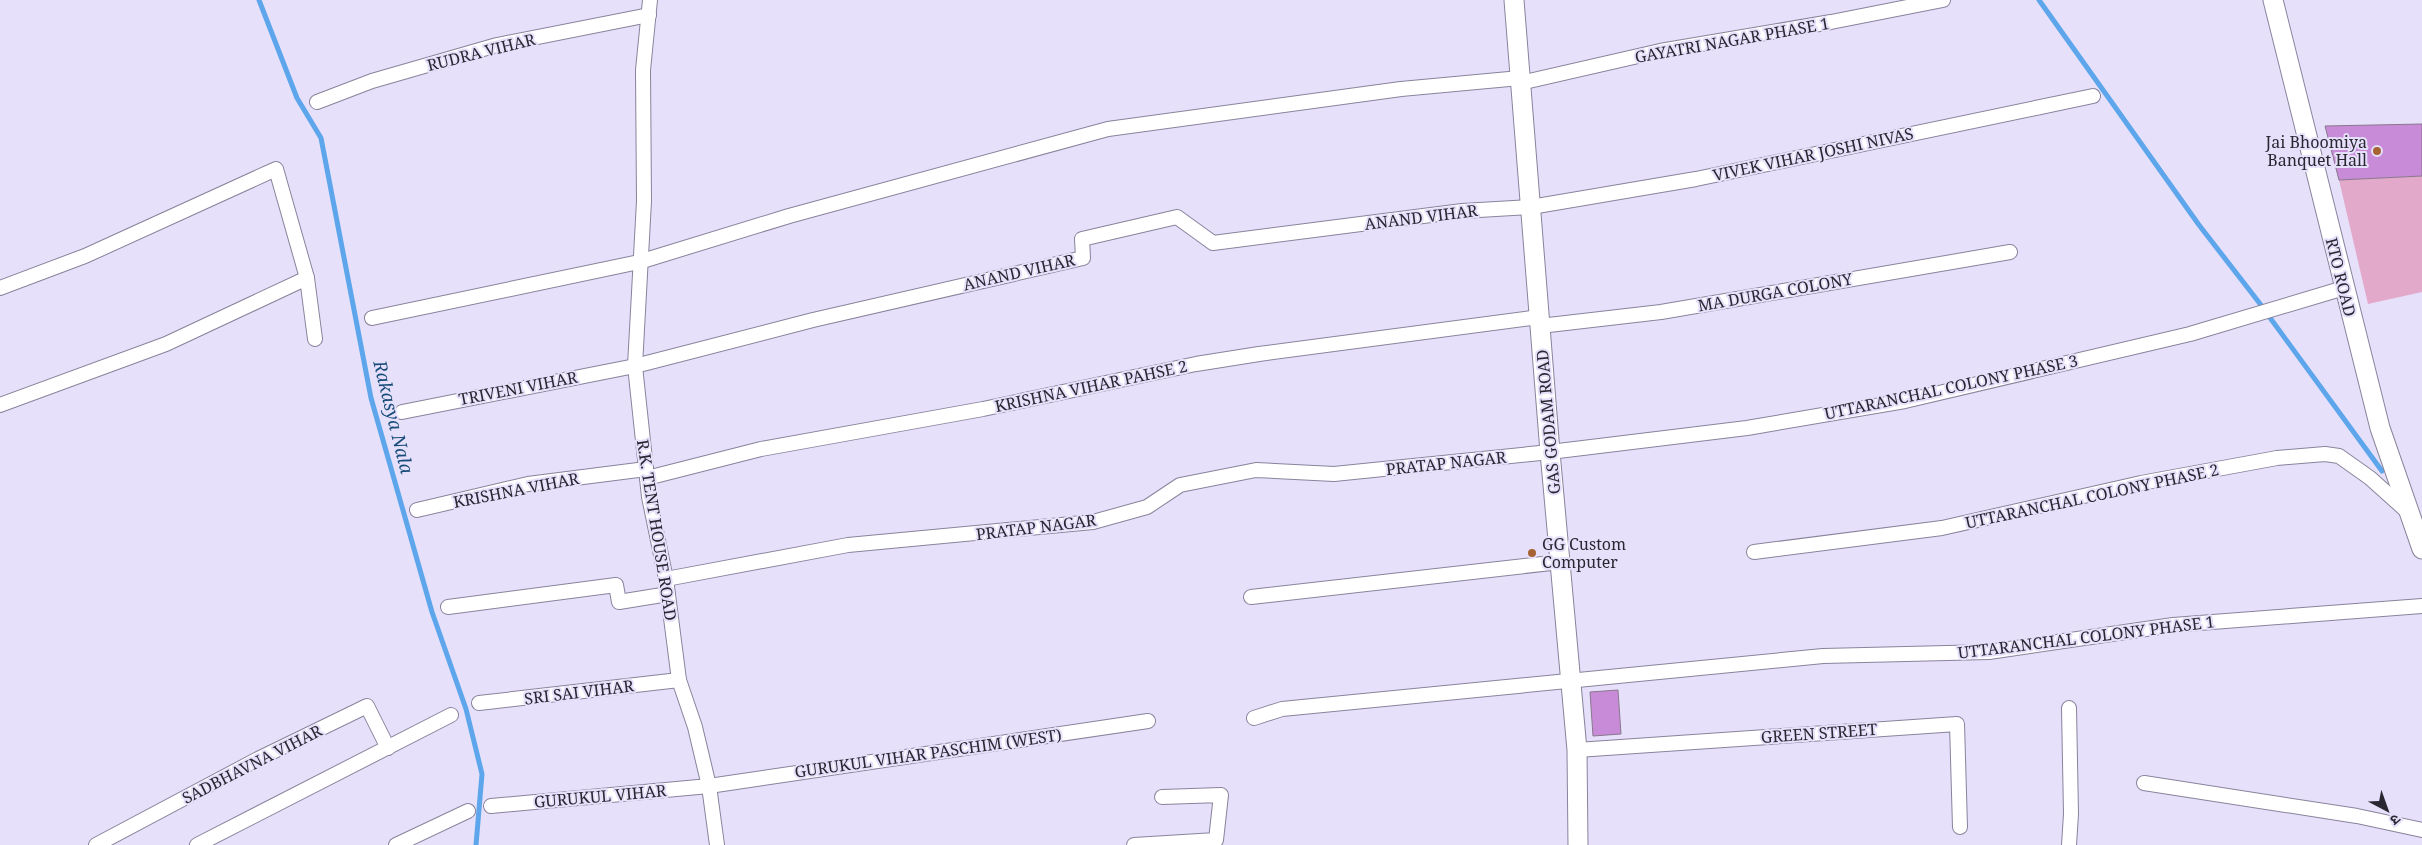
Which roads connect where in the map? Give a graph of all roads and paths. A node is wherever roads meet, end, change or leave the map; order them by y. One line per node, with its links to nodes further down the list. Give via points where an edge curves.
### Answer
1 (650, 0): 5 (street, R.K. TENT HOUSE ROAD)
2 (1514, 0): 6 (main road, GAS GODAM ROAD)
3 (1943, 0): 6 (street, GAYATRI NAGAR PHASE 1)
4 (2273, 0): 14 (main road, RTO ROAD)
5 (649, 15): 8 (street, RUDRA VIHAR, via 497,46 372,81); 11 (street, R.K. TENT HOUSE ROAD, via 643,70 644,201)
6 (1520, 80): 9 (main road, GAS GODAM ROAD); 11 (street, GAYATRI NAGAR PHASE 1, via 1401,89 1108,129 789,216)
7 (2093, 96): 9 (street, VIVEK VIHAR JOSHI NIVAS, via 1696,179)
8 (316, 102)
9 (1531, 206): 16 (main road, GAS GODAM ROAD); 18 (street, ANAND VIHAR, via 1462,211 1213,243 1177,217 1082,239 1083,258 813,320)
10 (2010, 252): 16 (street, MA DURGA COLONY, via 1661,312)
11 (639, 262): 15 (street, GAYATRI NAGAR PHASE 1); 18 (street, R.K. TENT HOUSE ROAD)
12 (307, 278): 13 (street, via 276,170 85,256); 17 (street); 19 (street, via 166,344)
13 (0, 288)
14 (2344, 288): 21 (street, UTTARANCHAL COLONY PHASE 3, via 2190,334 1905,401 1746,428); 24 (main road, RTO ROAD, via 2380,428)
15 (372, 318)
16 (1540, 322): 21 (main road, GAS GODAM ROAD); 22 (street, KRISHNA VIHAR PAHSE 2, via 1196,364 983,409)
17 (315, 339)
18 (635, 366): 20 (street, TRIVENI VIHAR); 22 (street, R.K. TENT HOUSE ROAD)
19 (0, 405)
20 (402, 412)
21 (1550, 452): 27 (main road, GAS GODAM ROAD); 28 (street, PRATAP NAGAR, via 1334,474 1256,470 1180,485 1147,506 1093,522 848,545)
22 (646, 473): 23 (street, KRISHNA VIHAR, via 528,484); 28 (street, R.K. TENT HOUSE ROAD)
23 (417, 510)
24 (2410, 514): 25 (main road, RTO ROAD); 26 (street, UTTARANCHAL COLONY PHASE 2, via 2340,456 2325,454 2277,458 2141,483 1942,528)
25 (2422, 549)
26 (1754, 552)
27 (1560, 562): 29 (street); 33 (main road, GAS GODAM ROAD)
28 (667, 586): 31 (street, PRATAP NAGAR, via 619,602 616,585); 32 (street, R.K. TENT HOUSE ROAD)
29 (1251, 597)
30 (2422, 606): 33 (street, UTTARANCHAL COLONY PHASE 1, via 2173,625 1989,652 1823,656)
31 (448, 607)
32 (679, 680): 34 (street, SRI SAI VIHAR); 42 (street, R.K. TENT HOUSE ROAD, via 695,727)
33 (1571, 681): 37 (street, UTTARANCHAL COLONY PHASE 1, via 1282,709); 40 (main road, GAS GODAM ROAD)
34 (479, 703)
35 (2069, 708): 54 (street)
36 (451, 715): 39 (street)
37 (1254, 718)
38 (1148, 721): 42 (street, GURUKUL VIHAR PASCHIM (WEST))
39 (388, 748): 48 (street, SADBHAVNA VIHAR, via 366,706); 49 (street)
40 (1577, 750): 46 (street, GREEN STREET, via 1957,724); 53 (main road, GAS GODAM ROAD)
41 (2144, 783): 47 (street, via 2356,816)
42 (709, 786): 44 (street, GURUKUL VIHAR); 51 (street, R.K. TENT HOUSE ROAD)
43 (1162, 797): 52 (street, via 1221,795 1216,840)
44 (491, 806)
45 (468, 811): 50 (street)
46 (1960, 827)
47 (2422, 830)
48 (96, 845)
49 (196, 845)
50 (396, 845)
51 (717, 845)
52 (1134, 845)
53 (1578, 845)
54 (2069, 845)

